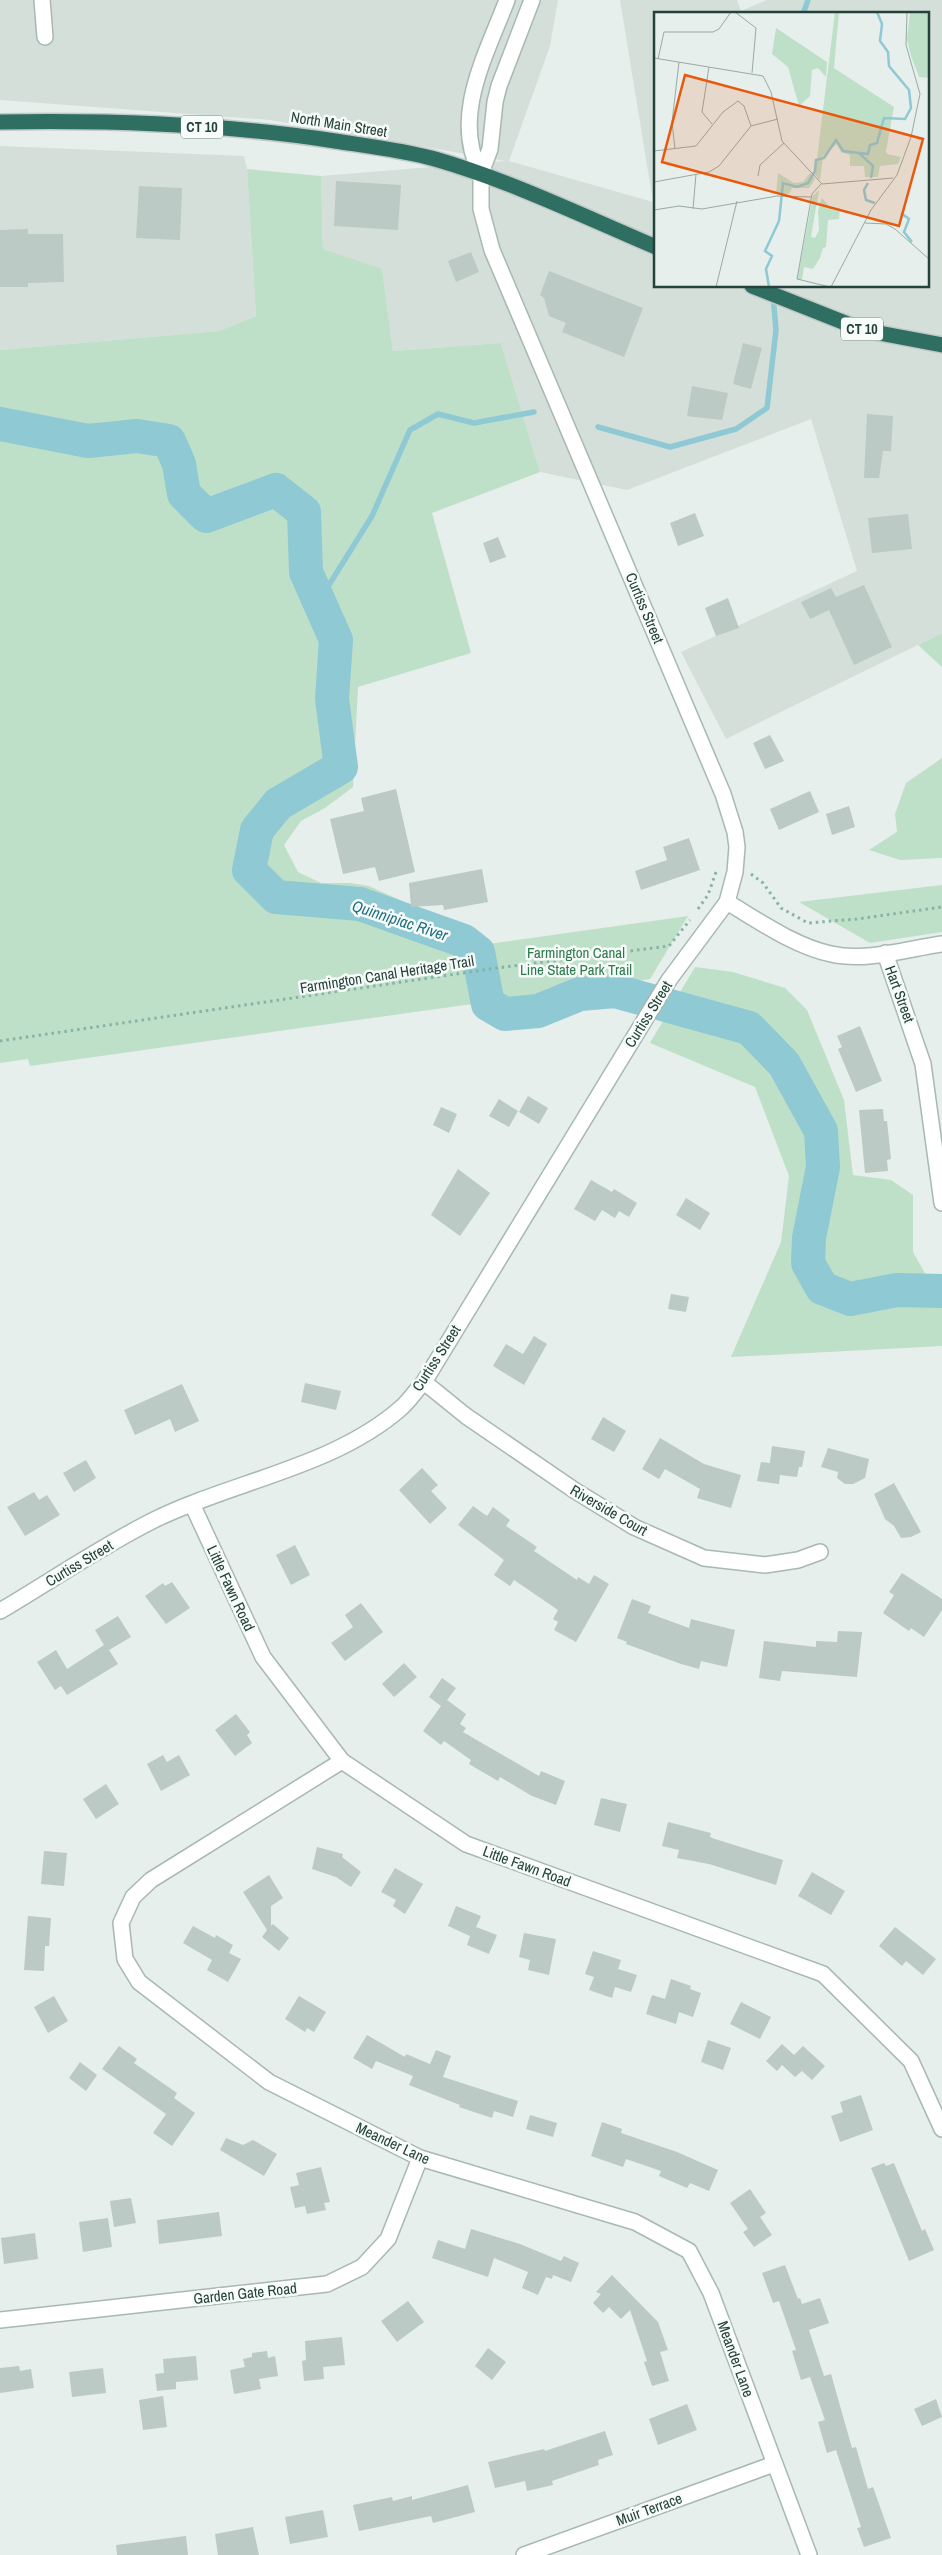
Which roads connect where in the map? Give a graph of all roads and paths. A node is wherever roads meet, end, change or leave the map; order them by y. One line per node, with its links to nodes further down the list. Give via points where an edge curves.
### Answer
1 (42, 0): 4 (street)
2 (507, 0): 6 (street, via 471,103 469,144)
3 (532, 0): 6 (street, via 499,86 490,149)
4 (45, 37)
5 (0, 122): 6 (highway, North Main Street / CT 10, via 182,125 284,133 432,158)
6 (481, 173): 7 (highway, North Main Street / CT 10); 10 (street, Curtiss Street, via 481,209 492,250 723,794 735,832)
7 (654, 246)
8 (756, 288): 9 (highway, CT 10, via 863,330)
9 (942, 344)
10 (735, 872): 12 (street, Curtiss Street); 16 (path, Farmington Canal Heritage Trail, via 718,870 708,895 669,946)
11 (758, 877): 13 (path, via 780,908 808,924)
12 (727, 902): 15 (street, Hart Street, via 781,934 831,954 858,956); 18 (street, Curtiss Street, via 669,980)
13 (942, 906)
14 (942, 944): 15 (street)
15 (884, 953): 17 (street, Hart Street, via 923,1064)
16 (0, 1041)
17 (942, 1203)
18 (424, 1382): 19 (street, Curtiss Street, via 403,1406 359,1438); 20 (street, Riverside Court, via 466,1416 574,1490 634,1527 704,1558 765,1566)
19 (192, 1504): 21 (street, Curtiss Street, via 102,1548); 22 (street, Little Fawn Road, via 264,1657)
20 (820, 1552)
21 (0, 1611)
22 (342, 1761): 23 (street, Little Fawn Road, via 466,1844 823,1974 911,2061); 24 (street, Meander Lane, via 151,1880 133,1897 121,1924 125,1959 140,1982 269,2082)
23 (942, 2128)
24 (420, 2158): 25 (street, Garden Gate Road, via 388,2239 362,2267 327,2284); 26 (street, Meander Lane, via 634,2222 689,2251 711,2292)
25 (0, 2320)
26 (774, 2464): 27 (street, Muir Terrace); 28 (street, Meander Lane)
27 (524, 2555)
28 (809, 2555)

